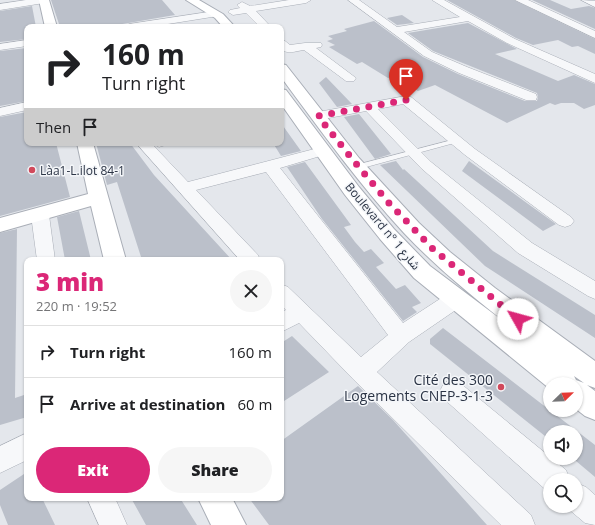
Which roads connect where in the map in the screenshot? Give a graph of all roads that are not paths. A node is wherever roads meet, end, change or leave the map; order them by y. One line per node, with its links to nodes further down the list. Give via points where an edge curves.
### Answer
1 (44, 0): 11 (street); 18 (main road)
2 (191, 0): 14 (main road)
3 (213, 0): 13 (main road)
4 (234, 0): 12 (street)
5 (305, 0): 12 (street)
6 (353, 0): 23 (street)
7 (438, 0): 15 (street)
8 (520, 0): 22 (street)
9 (586, 0): 10 (street)
10 (595, 4)
11 (0, 7)
12 (249, 10): 13 (street); 21 (street)
13 (233, 12): 16 (main road)
14 (215, 14): 19 (street); 20 (main road)
15 (470, 18): 23 (street); 32 (street, via 533,52)
16 (242, 22)
17 (588, 22): 22 (street)
18 (51, 24)
19 (152, 24)
20 (226, 24)
21 (263, 24)
22 (575, 25): 24 (street)
23 (397, 30): 34 (street, via 428,54)
24 (595, 35)
25 (24, 43): 27 (street)
26 (305, 46): 28 (street, via 322,44); 29 (street); 31 (street)
27 (0, 47)
28 (329, 48)
29 (284, 52)
30 (284, 56): 38 (main road, Boulevard n° شارع 1)
31 (350, 78)
32 (595, 79)
33 (284, 97): 42 (main road, Boulevard n° شارع 1)
34 (531, 97)
35 (24, 107): 37 (street)
36 (369, 107): 38 (street); 39 (street, via 406,100); 43 (street)
37 (0, 112)
38 (318, 116): 45 (main road, Boulevard n° شارع 1)
39 (456, 141): 43 (lane); 49 (street)
40 (86, 146): 47 (main road)
41 (158, 146): 46 (street, via 161,164)
42 (322, 151): 44 (street); 56 (main road, Boulevard n° شارع 1, via 387,234 422,272)
43 (413, 152): 45 (lane); 54 (street, via 526,248)
44 (270, 166): 46 (street); 59 (street)
45 (359, 167): 61 (main road, Boulevard n° شارع 1, via 433,249 497,303)
46 (185, 188): 53 (street)
47 (99, 197): 48 (main road); 52 (main road)
48 (40, 215): 50 (main road); 51 (street)
49 (565, 220)
50 (0, 225)
51 (46, 257)
52 (114, 257)
53 (249, 257)
54 (595, 291)
55 (284, 295): 57 (street)
56 (456, 299): 59 (street); 62 (main road, Boulevard n° شارع 1)
57 (301, 311): 58 (street); 60 (street)
58 (284, 322)
59 (401, 336): 60 (street)
60 (361, 372): 75 (street)
61 (595, 376)
62 (555, 377)
63 (452, 391): 68 (street)
64 (583, 398): 65 (main road)
65 (595, 407)
66 (24, 448): 67 (street)
67 (0, 460)
68 (548, 473)
69 (102, 501): 73 (street)
70 (216, 501): 74 (main road)
71 (583, 503): 72 (street)
72 (595, 513)
73 (113, 525)
74 (229, 525)
75 (521, 525)

